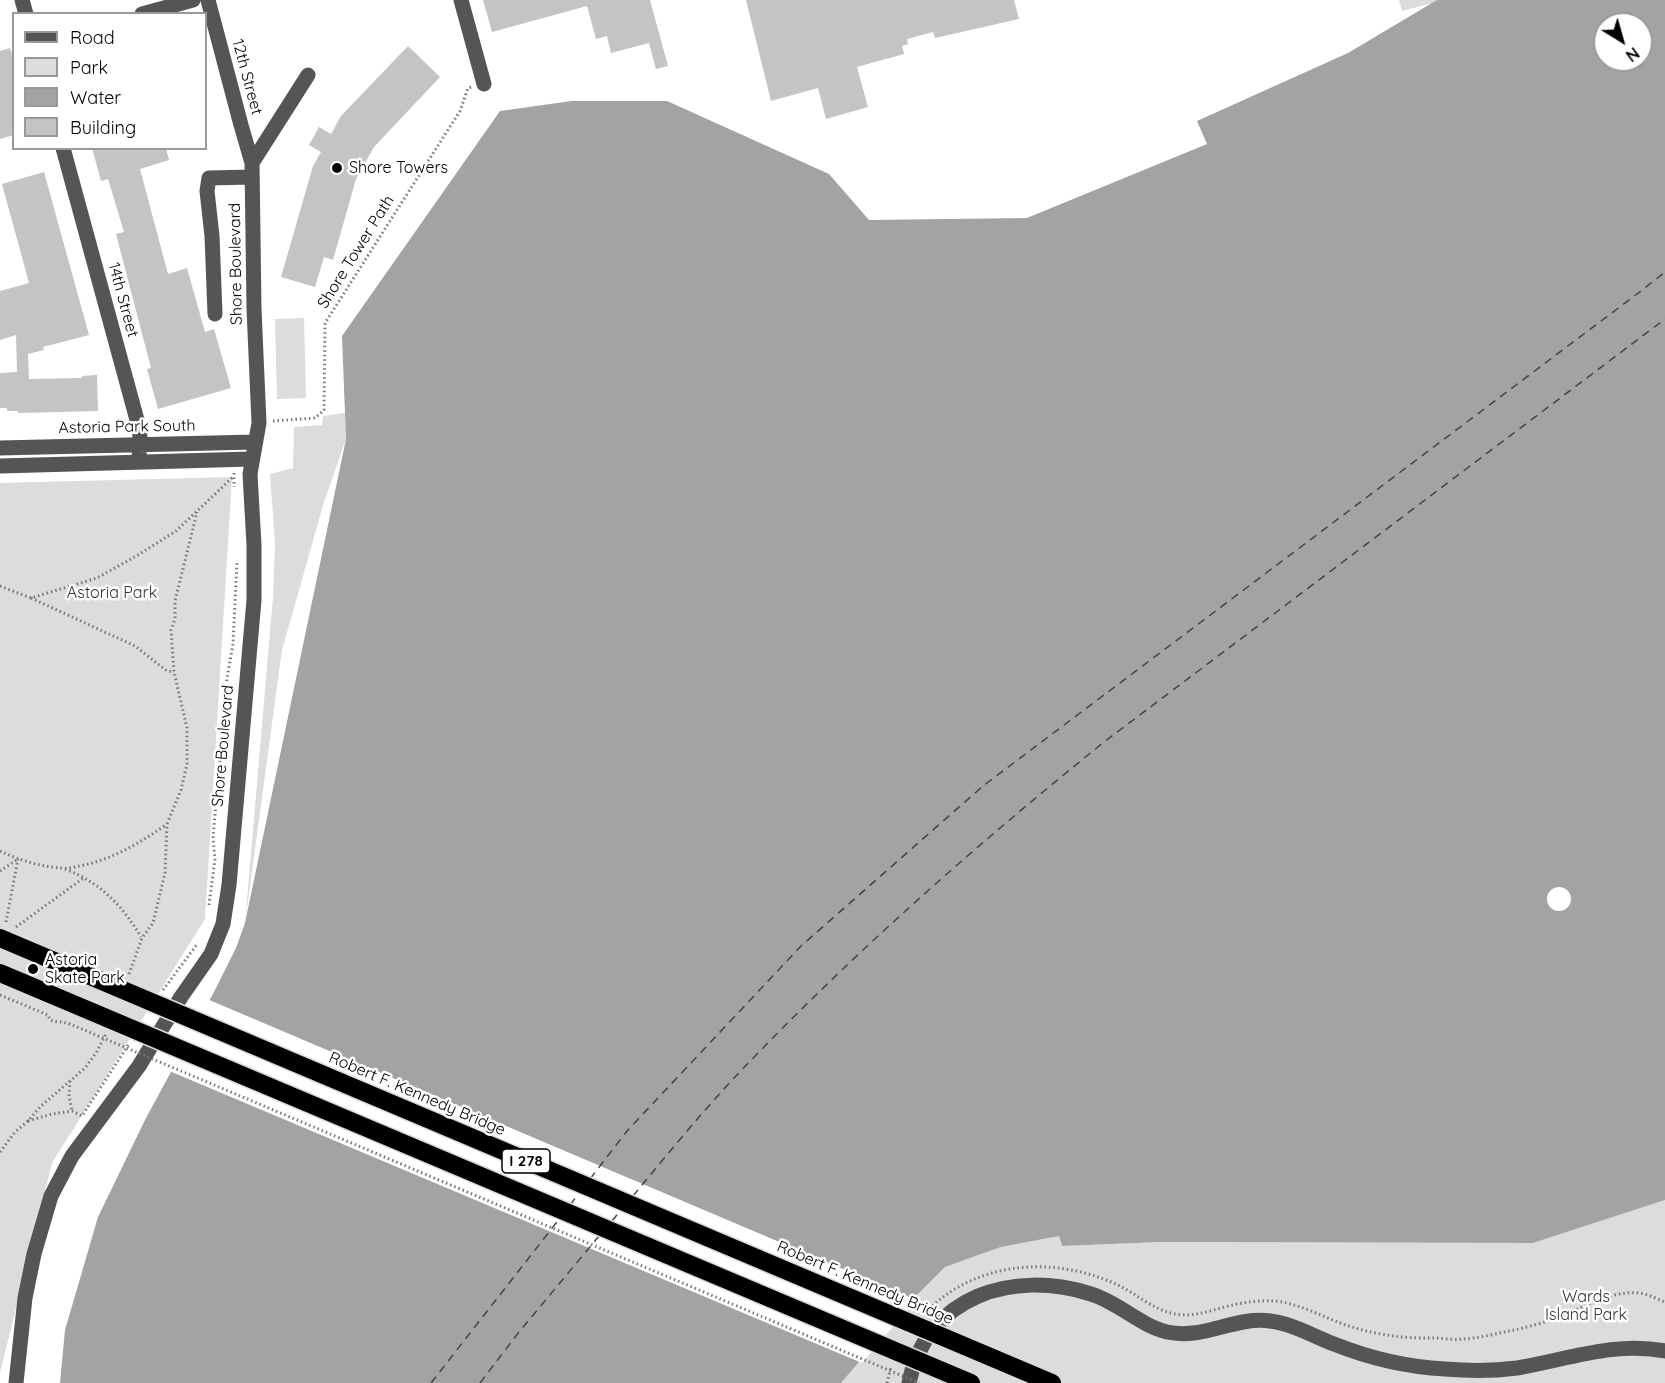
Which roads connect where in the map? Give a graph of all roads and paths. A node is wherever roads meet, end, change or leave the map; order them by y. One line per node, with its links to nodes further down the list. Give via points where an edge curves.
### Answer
1 (193, 0): 4 (street)
2 (208, 0): 9 (street, 12th Street)
3 (461, 0): 6 (street)
4 (149, 12)
5 (308, 75): 9 (street)
6 (484, 84)
7 (468, 88): 11 (path, Shore Tower Path, via 460,111 325,323 324,410 315,418)
8 (64, 150): 13 (street, 14th Street, via 140,431)
9 (252, 170): 10 (street, via 208,178); 12 (street, Shore Boulevard, via 259,423)
10 (215, 314)
11 (273, 421)
12 (255, 442): 13 (street, Astoria Park South); 17 (street, Shore Boulevard)
13 (140, 445): 14 (street, Astoria Park South); 15 (street, 14th Street)
14 (0, 448)
15 (139, 462): 16 (street); 17 (street)
16 (0, 466)
17 (251, 467): 47 (street, Shore Boulevard, via 254,600 223,924 211,954 139,1066 72,1156 51,1196 25,1298)
18 (234, 487): 19 (path, via 233,476)
19 (197, 512): 22 (path, via 176,531 97,578); 23 (path, via 175,602 171,630)
20 (238, 554): 30 (path)
21 (0, 586): 22 (path)
22 (31, 598): 23 (path, via 135,646 167,671)
23 (174, 672): 24 (path, via 187,728 187,764)
24 (166, 824): 27 (path, via 115,855); 32 (path, via 165,873 153,923)
25 (0, 851): 26 (path)
26 (18, 859): 27 (path); 28 (path); 31 (path)
27 (64, 869): 29 (path)
28 (0, 871)
29 (85, 877): 31 (path); 32 (path, via 128,915)
30 (208, 910)
31 (6, 932): 51 (highway, Robert F. Kennedy Bridge / I 278, bridge)
32 (142, 938): 35 (path)
33 (200, 941): 36 (path)
34 (0, 973): 50 (highway, I 278, bridge)
35 (127, 979)
36 (162, 992)
37 (0, 995): 49 (path, bridge, via 48,1015 57,1023 63,1021 78,1027)
38 (109, 1028): 40 (path, via 85,1068)
39 (132, 1040): 41 (path, via 82,1116)
40 (70, 1081): 41 (path); 42 (path)
41 (72, 1111): 42 (path)
42 (28, 1121): 43 (path)
43 (7, 1141): 44 (path); 45 (path)
44 (0, 1147)
45 (0, 1152)
46 (1665, 1351): 48 (street, via 1607,1350 1514,1368 1443,1369 1358,1353 1292,1326 1268,1321 1191,1334 1167,1332 1090,1293 1028,1285 982,1294 951,1311 926,1337)
47 (16, 1383)
48 (909, 1383)
49 (919, 1383)
50 (971, 1383)
51 (1052, 1383)

